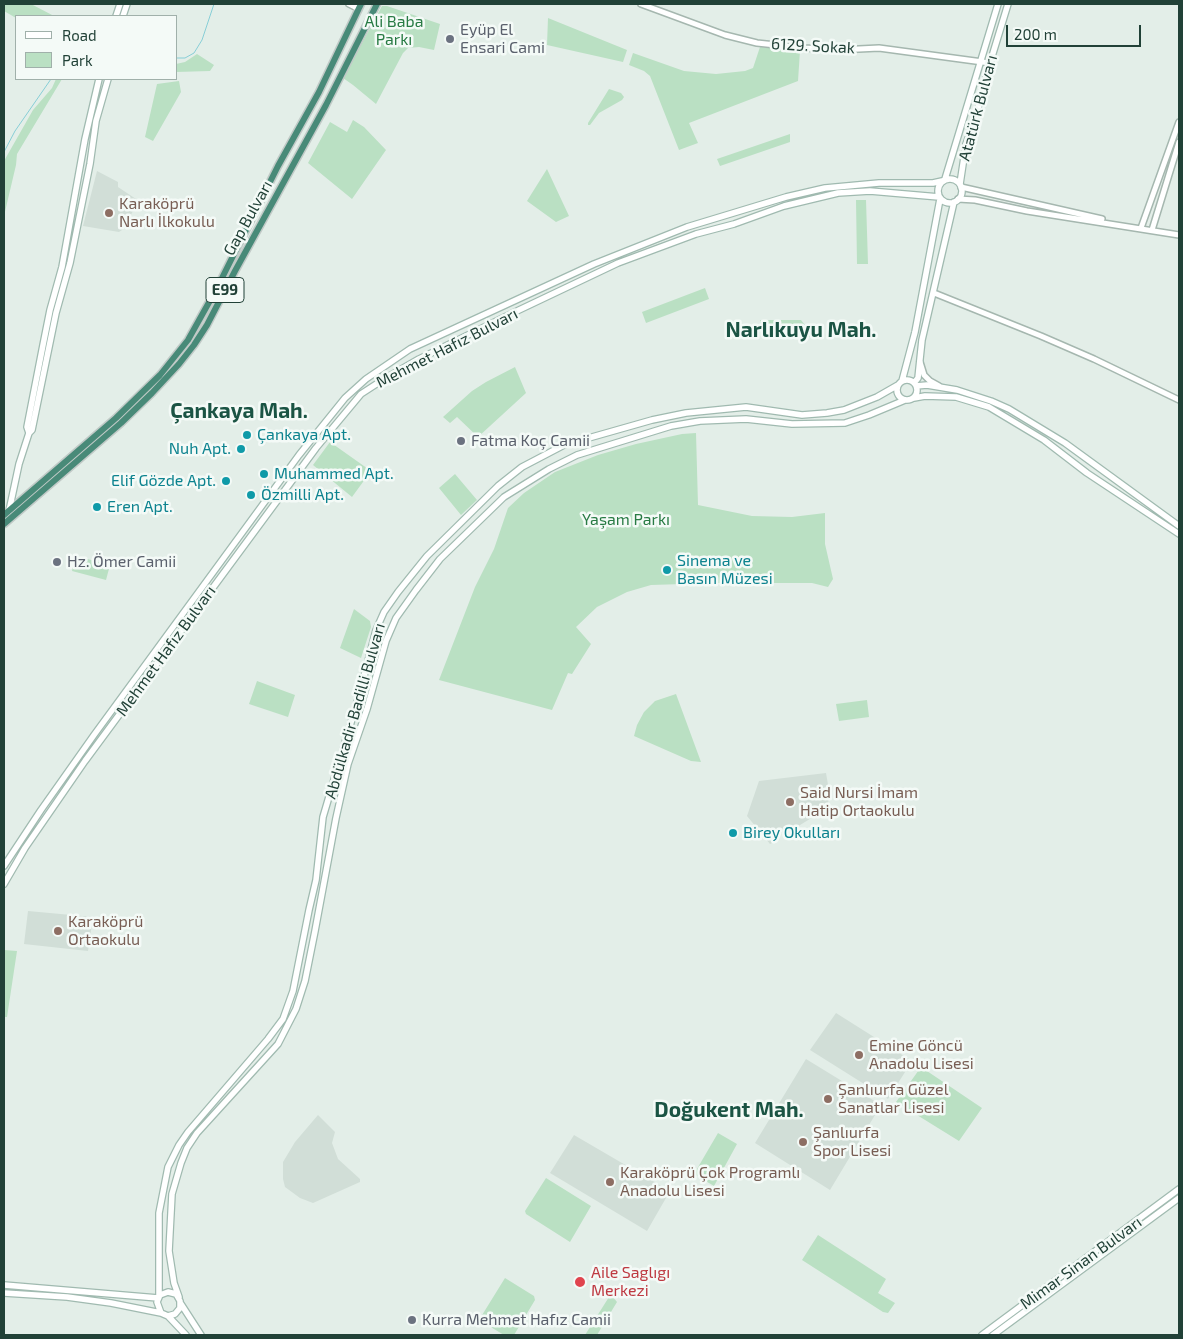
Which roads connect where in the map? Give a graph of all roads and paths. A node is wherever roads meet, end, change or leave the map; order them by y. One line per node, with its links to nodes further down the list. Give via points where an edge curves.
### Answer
1 (349, 4): 6 (street)
2 (377, 4): 30 (highway, Gap Bulvarı / E99, via 208,325 194,345 166,380 121,423)
3 (642, 4): 7 (street, 6129. Sokak, via 725,35 757,43 839,50 879,48)
4 (998, 4): 7 (main road, Atatürk Bulvarı)
5 (1008, 4): 8 (main road, Atatürk Bulvarı)
6 (360, 6): 29 (highway, Gap Bulvarı / E99, via 319,92 188,340 160,375 116,418)
7 (981, 61): 8 (street, 6129. Sokak); 13 (main road, Atatürk Bulvarı)
8 (990, 63): 14 (main road, Atatürk Bulvarı, via 966,144)
9 (99, 80): 28 (main road, via 62,267 43,345 27,427)
10 (108, 80): 28 (main road, via 96,121 70,264)
11 (1179, 122): 17 (street)
12 (1179, 142): 18 (street)
13 (944, 180): 14 (main road, via 953,179); 15 (main road, via 938,186); 33 (main road, Mehmet Hafız Bulvarı, via 825,188 686,227 616,255 410,349 366,379 345,398 299,455 89,741)
14 (960, 185): 16 (main road, via 962,194); 17 (street)
15 (940, 198): 16 (main road, via 948,203); 22 (main road, via 915,332); 34 (main road, Mehmet Hafız Bulvarı, via 870,191 838,193 696,234 618,263 519,310 419,359 361,394 316,448 91,753)
16 (956, 201): 17 (street, via 974,200); 20 (main road)
17 (1141, 228): 18 (street)
18 (1152, 230): 19 (street)
19 (1179, 235)
20 (934, 293): 21 (main road); 27 (street, via 1094,359)
21 (920, 360): 23 (main road); 24 (street, via 924,375)
22 (900, 383): 23 (main road, via 907,380); 26 (main road, via 898,394); 39 (main road, Abdülkadir Badilli Bulvarı, via 877,397 826,413 802,415 746,408 686,413 564,446 540,456 498,486 427,556 389,605 376,630 323,817 316,880 293,991 283,1019 188,1132 168,1167 159,1213)
23 (915, 384): 24 (main road); 25 (main road)
24 (944, 388): 31 (main road, via 1009,408 1065,443)
25 (914, 398): 26 (main road); 32 (main road, via 956,397 989,407 1044,440 1087,473)
26 (905, 400): 40 (main road, Abdülkadir Badilli Bulvarı, via 845,423 792,424 746,418 672,426 577,455 504,497 460,538 428,574 396,618 386,641 348,764 316,931 296,1009 278,1044 197,1133 180,1163 172,1194 169,1251)
27 (1179, 400)
28 (29, 433): 29 (main road)
29 (6, 513)
30 (4, 524)
31 (1179, 526)
32 (1179, 534)
33 (4, 866)
34 (4, 884)
35 (1179, 1190): 46 (main road, Mimar Sinan Bulvarı)
36 (1179, 1198): 47 (main road, Mimar Sinan Bulvarı)
37 (4, 1285): 39 (main road)
38 (4, 1292): 42 (main road, via 67,1297)
39 (158, 1297): 40 (main road, via 172,1292); 42 (main road, via 157,1306)
40 (179, 1297): 41 (main road)
41 (181, 1304): 43 (main road, via 178,1311); 45 (main road)
42 (161, 1313): 43 (main road)
43 (168, 1316): 44 (main road)
44 (186, 1335)
45 (201, 1335)
46 (982, 1335)
47 (992, 1335)

